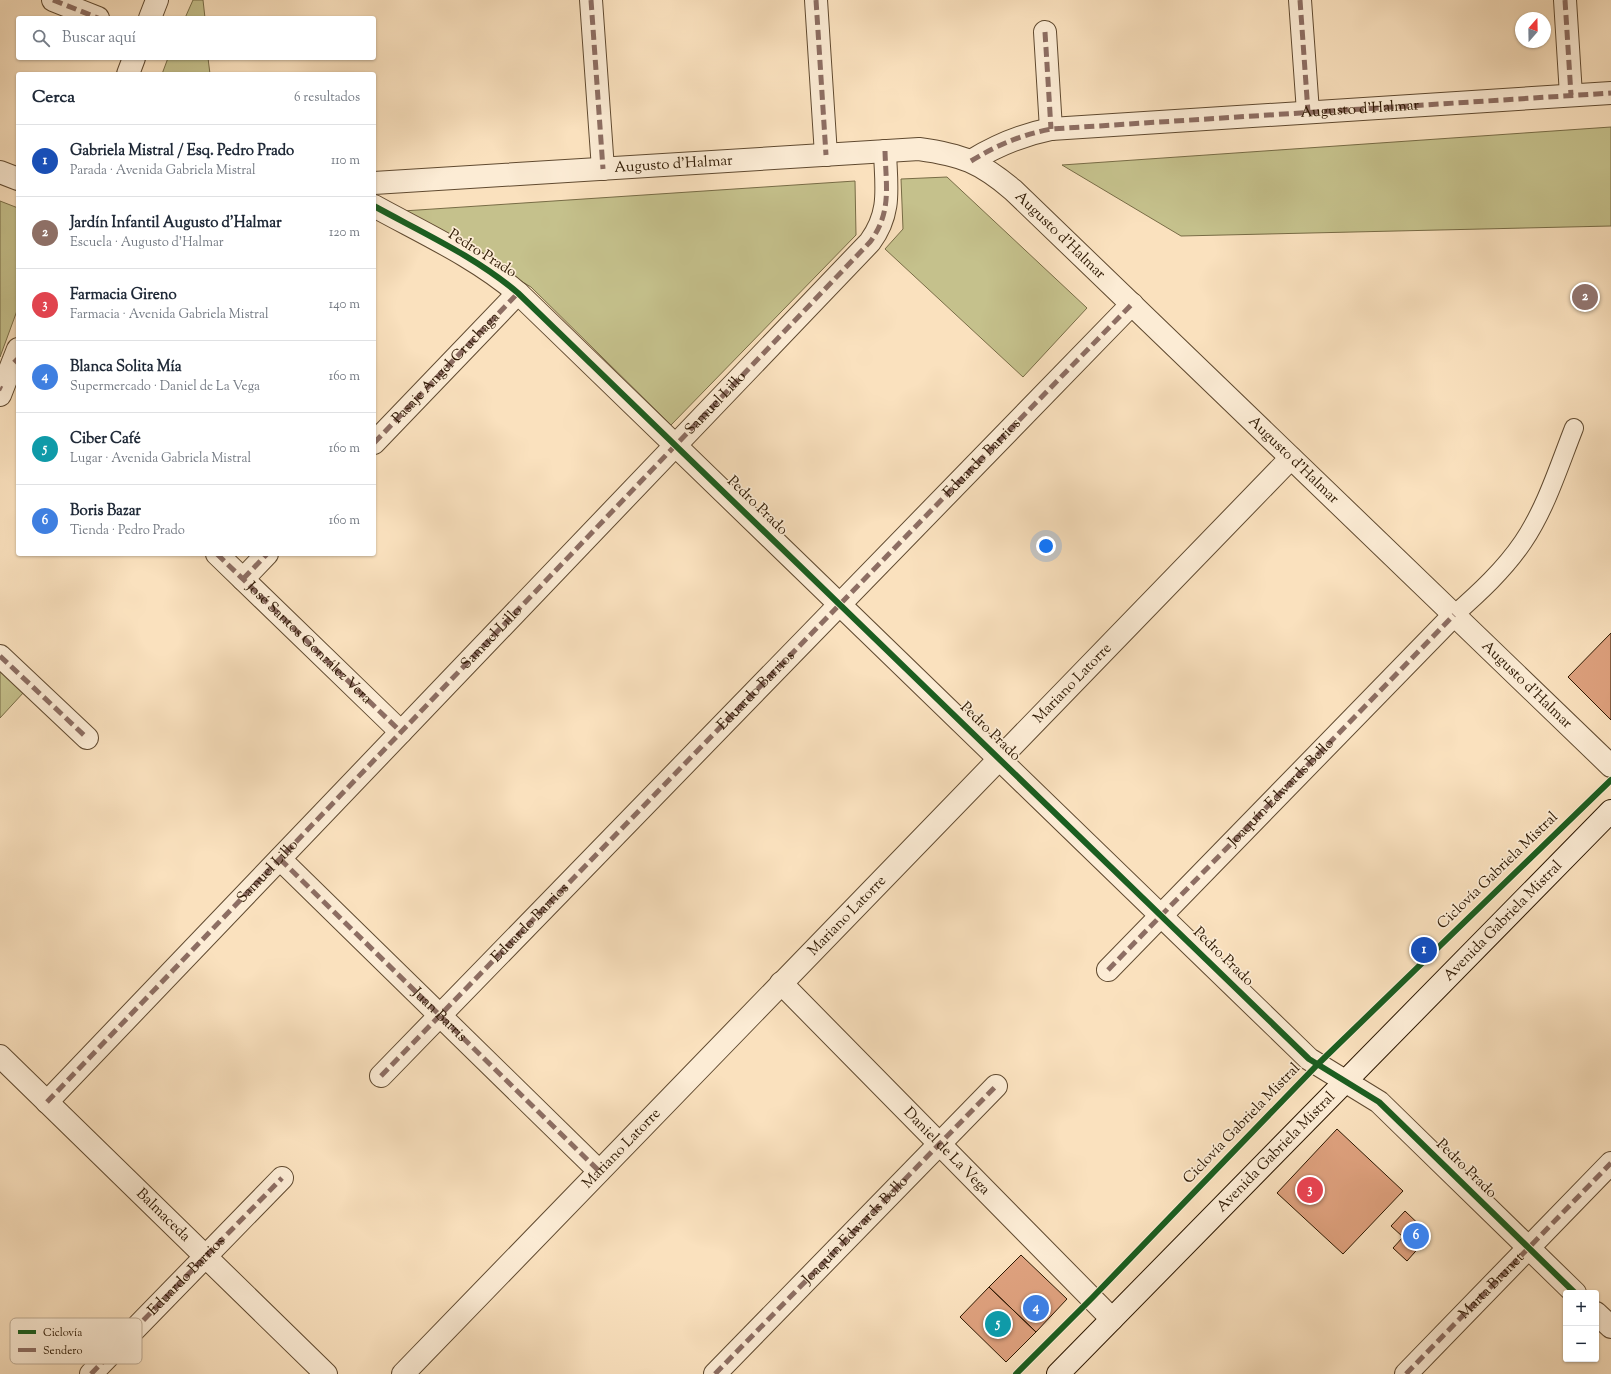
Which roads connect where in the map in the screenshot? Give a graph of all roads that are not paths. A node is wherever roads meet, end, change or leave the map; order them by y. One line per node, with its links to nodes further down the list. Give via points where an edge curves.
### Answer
1 (53, 0): 7 (street)
2 (157, 0): 8 (street)
3 (591, 0): 19 (street)
4 (816, 0): 17 (street)
5 (1300, 0): 14 (street)
6 (1565, 0): 13 (street)
7 (93, 16)
8 (151, 16)
9 (1045, 32): 15 (street)
10 (133, 60): 11 (street)
11 (129, 72)
12 (1611, 93): 13 (street, Augusto d'Halmar)
13 (1571, 95): 14 (street, Augusto d'Halmar)
14 (1308, 112): 15 (street, Augusto d'Halmar)
15 (1051, 129): 18 (street, Augusto d'Halmar, via 1011,139)
16 (885, 151): 17 (street, Augusto d'Halmar); 18 (street, Augusto d'Halmar, via 919,149); 30 (street, Samuel Lillo, via 886,208 874,237)
17 (826, 155): 19 (street, Augusto d'Halmar)
18 (971, 161): 25 (street, Augusto d'Halmar, via 994,174 1013,190)
19 (603, 169): 22 (street, Augusto d'Halmar)
20 (0, 172): 21 (street)
21 (16, 178)
22 (376, 183)
23 (376, 207): 24 (street, Pedro Prado, via 484,267)
24 (518, 293): 29 (street, Pasaje Angel Cruchaga); 30 (street, Pedro Prado)
25 (1132, 304): 31 (street, Augusto d'Halmar); 35 (street, Eduardo Barrios)
26 (16, 359): 27 (street)
27 (1, 390)
28 (1574, 428): 36 (lane, via 1541,510 1523,542 1487,586)
29 (376, 441)
30 (676, 445): 35 (street, Pedro Prado); 38 (street, Samuel Lillo)
31 (1291, 458): 36 (street, Augusto d'Halmar); 40 (street, Mariano Latorre)
32 (218, 556): 34 (street, José Santos González Vera)
33 (265, 556): 34 (street)
34 (243, 579): 38 (street, José Santos González Vera)
35 (839, 604): 40 (street, Pedro Prado); 47 (street, Eduardo Barrios)
36 (1454, 615): 41 (street, Augusto d'Halmar); 44 (street, Joaquín Edwards Bello)
37 (0, 656): 39 (street)
38 (401, 732): 43 (street, Samuel Lillo)
39 (86, 738)
40 (999, 759): 44 (street, Pedro Prado); 46 (street, Mariano Latorre)
41 (1611, 766)
42 (1611, 811): 50 (street, Avenida Gabriela Mistral)
43 (280, 858): 47 (street, Juan Barris); 52 (street, Samuel Lillo)
44 (1161, 915): 45 (street, Joaquín Edwards Bello); 50 (street, Pedro Prado, via 1309,1059)
45 (1108, 970)
46 (781, 983): 53 (street, Daniel de La Vega); 55 (street, Mariano Latorre)
47 (440, 1016): 49 (street, Eduardo Barrios); 55 (street, Juan Barris)
48 (0, 1056): 52 (street, Balmaceda)
49 (381, 1076)
50 (1345, 1081): 57 (street, Pedro Prado, via 1379,1102); 61 (street, Avenida Gabriela Mistral)
51 (996, 1086): 53 (street, Joaquín Edwards Bello)
52 (47, 1102): 58 (street, Balmaceda)
53 (940, 1143): 61 (street, Daniel de La Vega); 68 (street, Joaquín Edwards Bello)
54 (1611, 1163): 57 (street, Marta Brunet)
55 (599, 1171): 67 (street, Mariano Latorre)
56 (282, 1178): 58 (street, Eduardo Barrios)
57 (1528, 1248): 59 (street, Pedro Prado); 70 (street, Marta Brunet)
58 (205, 1257): 62 (street, Eduardo Barrios); 66 (street, Balmaceda)
59 (1572, 1290)
60 (1599, 1316): 63 (street)
61 (1112, 1319): 69 (street, Avenida Gabriela Mistral)
62 (142, 1322)
63 (1611, 1327)
64 (101, 1364): 65 (street, Eduardo Barrios)
65 (91, 1374)
66 (326, 1374)
67 (403, 1374)
68 (715, 1374)
69 (1058, 1374)
70 (1406, 1374)

